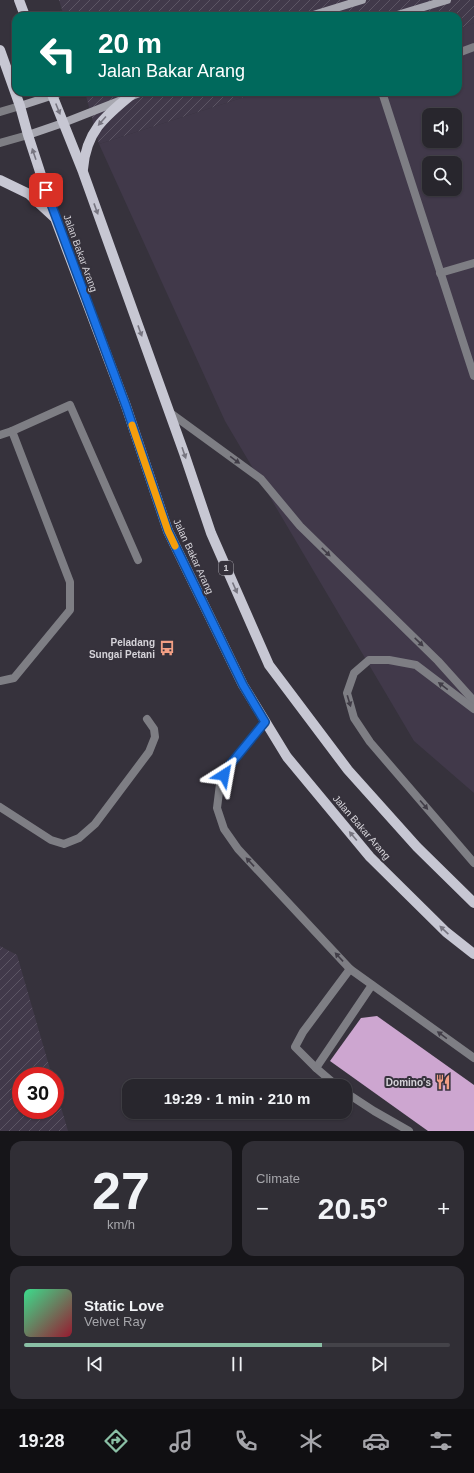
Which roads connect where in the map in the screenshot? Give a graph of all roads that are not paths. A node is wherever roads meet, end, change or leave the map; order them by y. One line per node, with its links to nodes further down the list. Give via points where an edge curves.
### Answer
1 (19, 0): 5 (main road)
2 (362, 0): 6 (main road)
3 (447, 0): 4 (main road)
4 (428, 3): 7 (main road)
5 (24, 12)
6 (323, 12)
7 (404, 12)
8 (474, 47): 10 (street)
9 (0, 50): 11 (main road, Jalan Bakar Arang)
10 (462, 52)
11 (12, 84)
12 (16, 96): 18 (main road, Jalan Bakar Arang)
13 (46, 96): 18 (main road)
14 (52, 96): 20 (main road, 1, one-way to 20)
15 (129, 96): 20 (main road)
16 (130, 96): 23 (main road, one-way to 23, via 97,126 87,148)
17 (383, 96): 27 (street)
18 (20, 106): 19 (street); 21 (main road, Jalan Bakar Arang)
19 (0, 112)
20 (64, 123): 21 (main road); 23 (main road, 1)
21 (28, 135): 22 (street); 25 (main road, Jalan Bakar Arang, one-way to 21)
22 (0, 143)
23 (83, 172): 29 (main road, 1, one-way to 29)
24 (0, 180): 25 (main road, via 29,194)
25 (55, 218): 37 (main road, Jalan Bakar Arang, via 126,406 168,531 243,685)
26 (474, 263): 27 (street)
27 (440, 273): 28 (street)
28 (474, 376)
29 (169, 412): 34 (street, one-way to 34, via 261,479 300,526 438,661); 40 (main road, 1, one-way to 40, via 211,533 269,665 348,770 417,847)
30 (12, 431): 31 (street); 32 (street, via 70,405); 33 (street, via 70,582 70,610 14,678)
31 (0, 435)
32 (138, 560)
33 (0, 681)
34 (474, 701)
35 (474, 709): 39 (street, one-way to 39, via 416,665 389,660 369,660 354,673 347,693 354,718 370,742)
36 (147, 719): 38 (street, via 154,729 155,737 149,752 95,824 79,838 64,844 51,840)
37 (265, 722): 41 (main road, Jalan Bakar Arang, one-way to 37, via 446,932 370,857 287,757); 42 (street, one-way to 37, via 238,849 224,829 217,808 220,784 229,766)
38 (0, 807)
39 (474, 863)
40 (474, 903)
41 (474, 954)
42 (350, 969): 43 (street); 45 (street, via 303,1032 295,1047)
43 (372, 984): 44 (street, one-way to 43); 45 (street)
44 (474, 1058)
45 (316, 1068): 46 (street)
46 (329, 1079)
47 (352, 1097): 48 (street)
48 (409, 1131)

